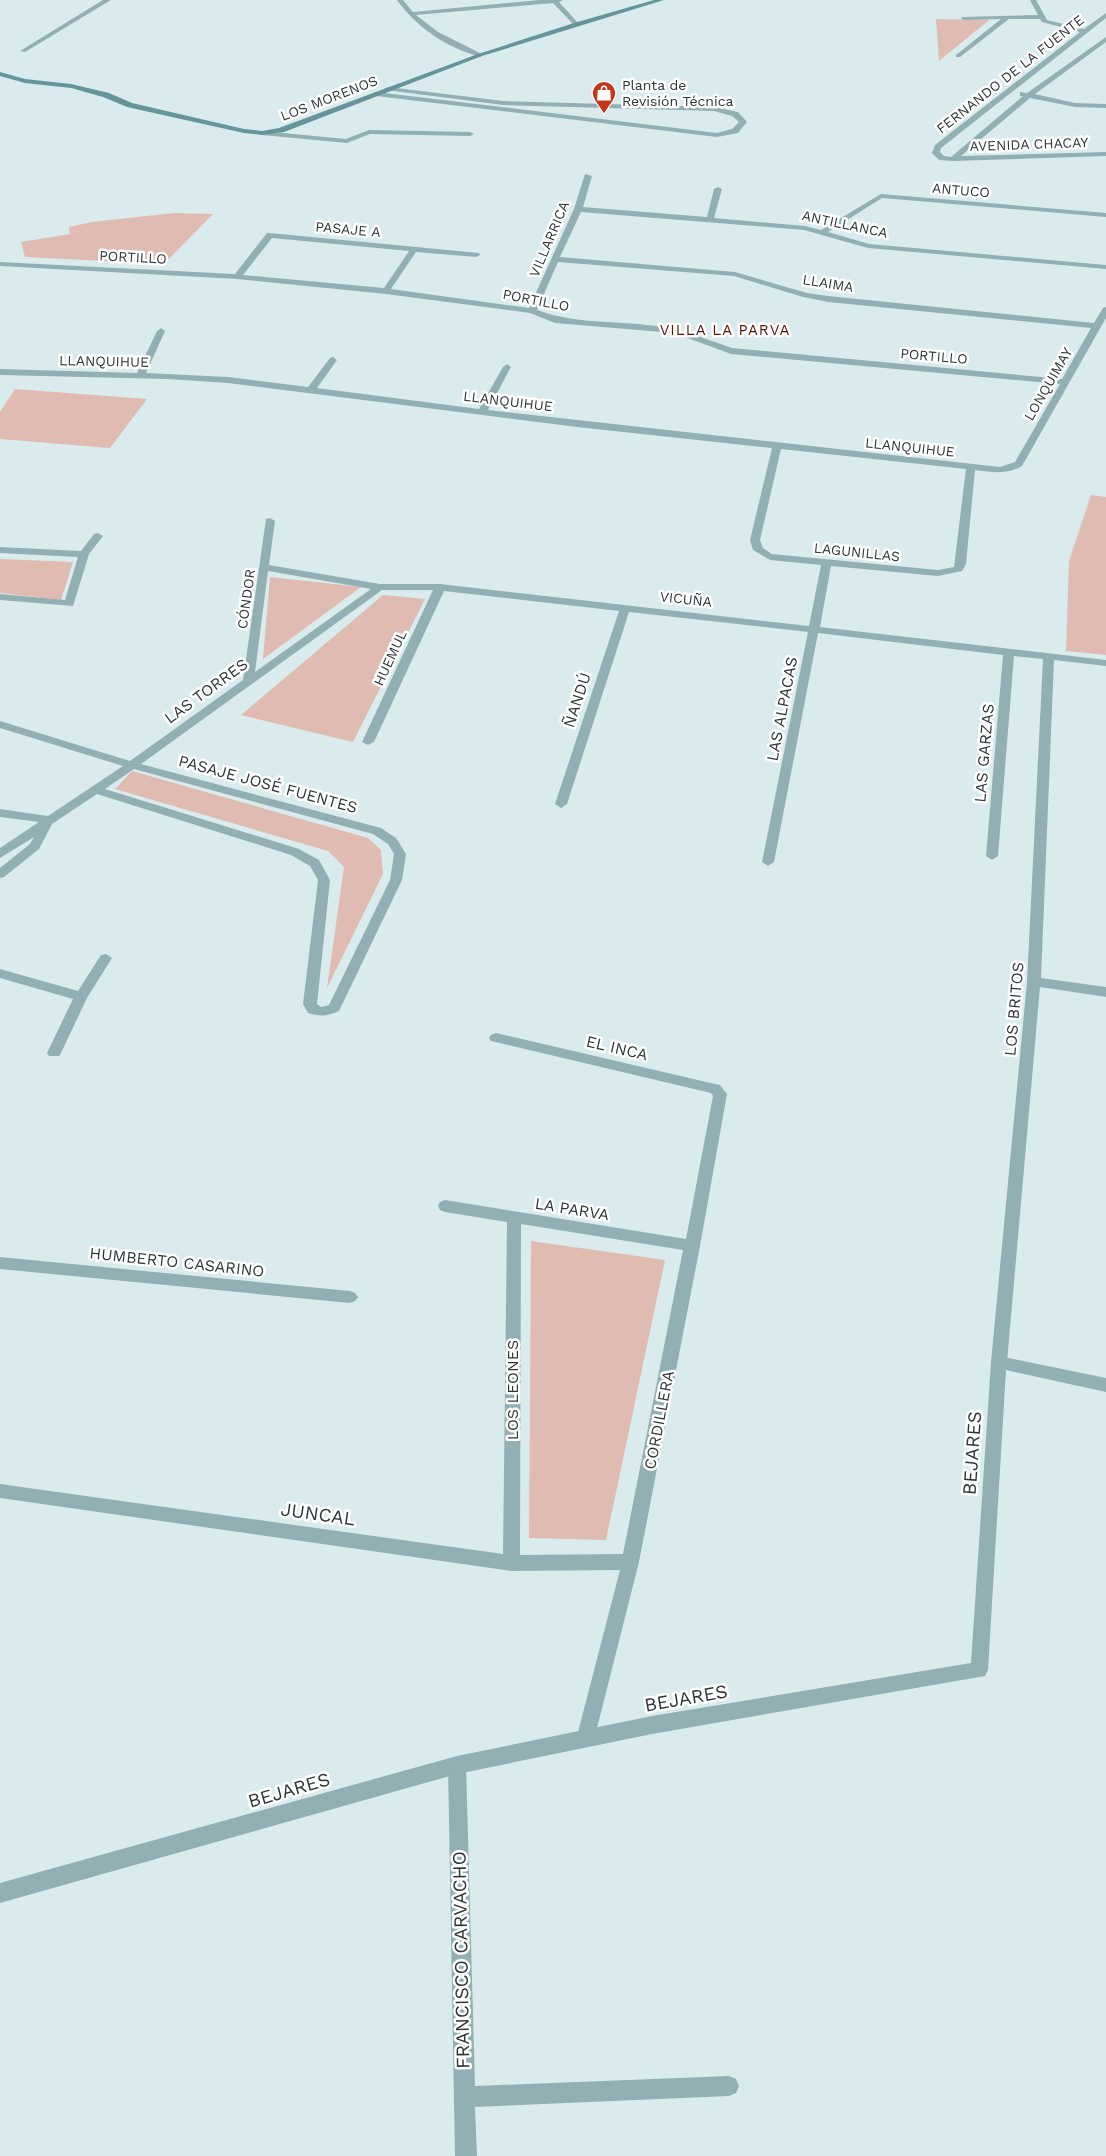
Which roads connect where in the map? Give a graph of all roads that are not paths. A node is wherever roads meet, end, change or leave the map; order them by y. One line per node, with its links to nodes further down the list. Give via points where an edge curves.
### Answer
1 (108, 0): 15 (street)
2 (400, 0): 7 (street)
3 (555, 0): 4 (street); 7 (street); 12 (street)
4 (560, 0)
5 (660, 0): 12 (main road, LOS MORENOS)
6 (1033, 0): 9 (street)
7 (410, 14): 16 (street, via 442,39)
8 (1106, 15): 13 (street, FERNANDO DE LA FUENTE)
9 (1041, 17): 11 (street); 13 (street, via 1047,22)
10 (964, 18): 11 (street)
11 (1007, 18): 17 (street)
12 (576, 24): 16 (main road, LOS MORENOS)
13 (1084, 32): 20 (street, FERNANDO DE LA FUENTE)
14 (1106, 39): 22 (street, FERNANDO DE LA FUENTE)
15 (23, 51)
16 (480, 55): 19 (main road, LOS MORENOS)
17 (958, 56)
18 (0, 74): 24 (main road, LOS MORENOS, via 25,81 71,86 130,105 244,131)
19 (388, 89): 21 (main road, LOS MORENOS); 21 (street, via 503,103 714,109 735,114 743,122 735,131 717,135)
20 (1008, 90): 22 (street); 27 (street, FERNANDO DE LA FUENTE, via 938,147 936,153 942,158)
21 (376, 94): 24 (main road, LOS MORENOS, via 281,130)
22 (1029, 95): 23 (street, via 1075,105); 27 (street, FERNANDO DE LA FUENTE)
23 (1106, 106)
24 (262, 132): 25 (street, via 347,141 369,132)
25 (470, 134)
26 (1106, 154): 27 (street, AVENIDA CHACAY)
27 (952, 159)
28 (588, 176): 30 (street, VILLARRICA)
29 (718, 189): 32 (street)
30 (578, 208): 32 (street, ANTILLANCA); 36 (street, VILLARRICA)
31 (1106, 216): 33 (street, ANTUCO, via 881,196)
32 (710, 220): 33 (street, ANTILLANCA)
33 (823, 232): 38 (street, ANTILLANCA, via 868,246)
34 (414, 249): 35 (street, PASAJE A); 39 (street, PASAJE A, via 270,235); 40 (street)
35 (476, 255)
36 (556, 259): 42 (street, VILLARRICA); 43 (street, LLAIMA, via 736,274 813,297)
37 (0, 264): 39 (street, PORTILLO)
38 (1106, 267)
39 (238, 277): 40 (street, PORTILLO)
40 (386, 291): 42 (street, PORTILLO)
41 (1106, 310): 43 (street, LONQUIMAY)
42 (532, 311): 49 (street, PORTILLO, via 555,320 688,334 731,351)
43 (1097, 326): 49 (street, LONQUIMAY)
44 (161, 331): 48 (street)
45 (333, 360): 50 (street)
46 (508, 367): 51 (street)
47 (0, 372): 48 (street, LLANQUIHUE)
48 (140, 375): 50 (street, LLANQUIHUE, via 228,380)
49 (1064, 382): 54 (street, LONQUIMAY, via 1019,464)
50 (311, 390): 51 (street, LLANQUIHUE)
51 (482, 412): 52 (street, LLANQUIHUE)
52 (777, 447): 53 (street, LLANQUIHUE); 59 (street, LAGUNILLAS, via 755,540 758,550 770,557)
53 (971, 468): 54 (street, LLANQUIHUE); 59 (street, LAGUNILLAS, via 958,569 938,573)
54 (1012, 468)
55 (270, 521): 60 (street, CÓNDOR)
56 (98, 536): 58 (street)
57 (0, 550): 58 (street)
58 (84, 554): 63 (street, via 69,604)
59 (827, 562): 65 (street, LAS ALPACAS)
60 (264, 567): 61 (street, VICUÑA); 69 (street, CÓNDOR)
61 (380, 587): 62 (street, VICUÑA); 69 (street, LAS TORRES)
62 (440, 587): 64 (street, VICUÑA); 71 (street, HUEMUL)
63 (0, 597)
64 (625, 607): 65 (street, VICUÑA); 74 (street, ÑANDÚ)
65 (815, 628): 66 (street, VICUÑA); 79 (street, LAS ALPACAS)
66 (1009, 652): 67 (street, VICUÑA); 78 (street, LAS GARZAS)
67 (1049, 657): 68 (street, VICUÑA); 83 (street, LOS BRITOS)
68 (1106, 663)
69 (248, 681): 72 (street, LAS TORRES)
70 (0, 724): 72 (street, PASAJE JOSÉ FUENTES)
71 (368, 742)
72 (132, 765): 73 (street, LAS TORRES); 73 (street, PASAJE JOSÉ FUENTES, via 377,830 392,841 400,854 396,880 334,1008 320,1012 313,1010 310,1004 324,880 315,862 296,852)
73 (94, 789): 76 (street, LAS TORRES)
74 (561, 804)
75 (0, 813): 76 (street)
76 (49, 820): 77 (street, LAS TORRES); 80 (street, LAS TORRES, via 35,846)
77 (0, 854)
78 (992, 856)
79 (768, 862)
80 (0, 874)
81 (106, 958): 85 (street)
82 (0, 974): 85 (street)
83 (1034, 982): 84 (street); 94 (street, LOS BRITOS)
84 (1106, 992)
85 (81, 997): 87 (street)
86 (496, 1038): 88 (street, EL INCA, via 715,1089 720,1094)
87 (54, 1053)
88 (720, 1101): 91 (street, CORDILLERA)
89 (445, 1206): 90 (street, LA PARVA)
90 (514, 1218): 91 (street, LA PARVA); 98 (street, LOS LEONES)
91 (693, 1246): 97 (street, CORDILLERA)
92 (0, 1263): 93 (street, HUMBERTO CASARINO)
93 (350, 1297)
94 (999, 1362): 95 (street); 99 (street, BEJARES, via 979,1670)
95 (1106, 1385)
96 (0, 1491): 98 (street, JUNCAL)
97 (630, 1562): 98 (street, JUNCAL); 99 (street, CORDILLERA)
98 (511, 1563)
99 (586, 1736): 100 (street, BEJARES)
100 (457, 1765): 101 (street, BEJARES); 103 (street, FRANCISCO CARVACHO)
101 (0, 1893)
102 (729, 2086): 103 (street)
103 (464, 2097): 104 (street, FRANCISCO CARVACHO)
104 (466, 2156)

